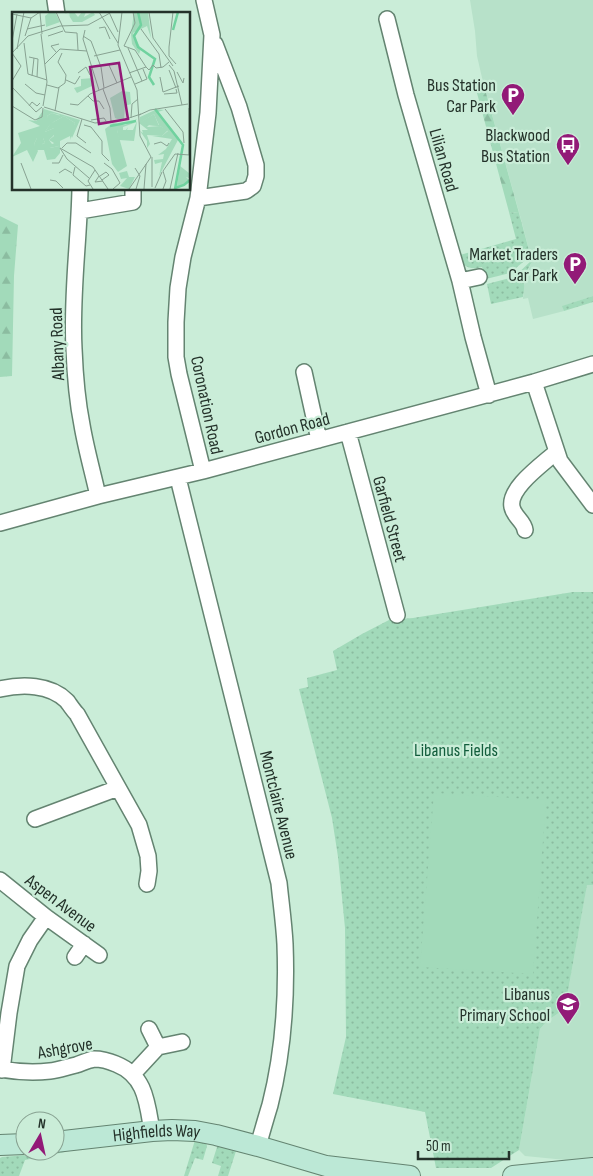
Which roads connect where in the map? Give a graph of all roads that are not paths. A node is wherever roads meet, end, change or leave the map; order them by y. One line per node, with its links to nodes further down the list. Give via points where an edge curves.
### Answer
1 (204, 0): 3 (street, Coronation Road)
2 (387, 19): 9 (street, Lilian Road)
3 (212, 35): 6 (street, Coronation Road, via 208,113); 6 (street, Coronation Road, via 239,107 256,165 256,176 253,186 246,191)
4 (80, 190): 7 (street, Albany Road)
5 (133, 190): 7 (street, via 133,202)
6 (198, 198): 17 (street, Coronation Road, via 182,257 176,357)
7 (80, 211): 19 (street, Albany Road, via 74,303 76,383 82,427)
8 (479, 277): 9 (street)
9 (460, 281): 13 (street, Lilian Road)
10 (593, 364): 12 (street, Gordon Road)
11 (304, 372): 15 (street)
12 (534, 382): 13 (street, Gordon Road); 16 (street)
13 (489, 395): 14 (street, Gordon Road)
14 (348, 432): 15 (street, Gordon Road); 23 (street, Garfield Street)
15 (319, 440): 17 (street, Gordon Road)
16 (556, 452): 20 (street); 22 (street, via 517,488 512,497 514,514 525,525)
17 (203, 471): 18 (street, Gordon Road)
18 (178, 478): 19 (street, Gordon Road); 42 (street, Montclaire Avenue, via 279,883 285,944 283,1026 270,1104)
19 (98, 496): 21 (street, Gordon Road)
20 (593, 505)
21 (0, 523)
22 (525, 530)
23 (397, 615)
24 (0, 689): 25 (street, via 36,688 53,692 66,700)
25 (118, 788): 26 (street); 28 (street, via 140,825 148,856)
26 (35, 819)
27 (0, 880): 29 (street, Aspen Avenue)
28 (148, 884)
29 (46, 917): 30 (street, Aspen Avenue); 36 (street, via 17,966)
30 (84, 944): 31 (street, Aspen Avenue); 32 (street)
31 (99, 955)
32 (75, 957)
33 (149, 1029): 35 (street)
34 (182, 1042): 35 (street)
35 (158, 1047): 37 (street)
36 (1, 1069): 37 (street, Ashgrove, via 51,1071 100,1059)
37 (133, 1074): 38 (street, via 146,1096)
38 (152, 1131): 39 (main road, Highfields Way); 42 (main road, Highfields Way, via 194,1131)
39 (65, 1141)
40 (15, 1144): 41 (main road)
41 (0, 1145)
42 (258, 1146): 44 (main road, Highfields Way, via 326,1166)
43 (593, 1168): 45 (main road)
44 (410, 1176)
45 (513, 1176)

